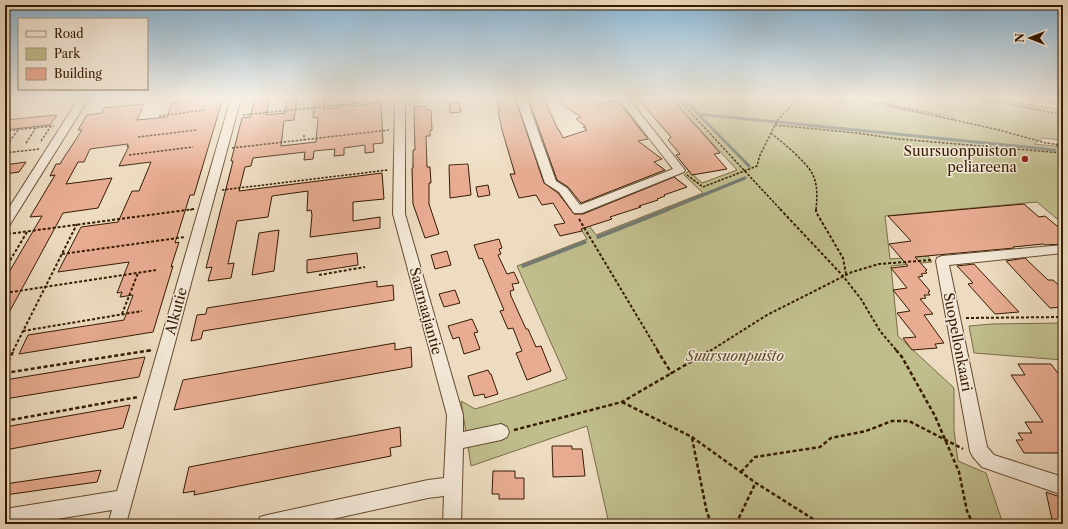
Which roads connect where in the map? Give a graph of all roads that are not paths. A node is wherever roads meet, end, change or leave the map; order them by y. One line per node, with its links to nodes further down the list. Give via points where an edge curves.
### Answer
1 (69, 123): 6 (street)
2 (229, 123): 12 (street, Alkutie)
3 (397, 123): 9 (street, Saarnaajantie, via 399,214 455,415)
4 (530, 123): 5 (street, via 551,183 563,190 578,213 680,170)
5 (643, 123)
6 (5, 224)
7 (1063, 249): 11 (street, Suopellonkaari, via 942,261 977,446 982,456 992,463)
8 (501, 432): 9 (street)
9 (454, 442): 10 (street, Saarnaajantie)
10 (453, 486): 15 (street, via 428,489); 16 (street, Saarnaajantie)
11 (1063, 486)
12 (124, 499): 13 (street); 14 (street, Alkutie)
13 (5, 518)
14 (117, 524)
15 (267, 524)
16 (452, 524)

